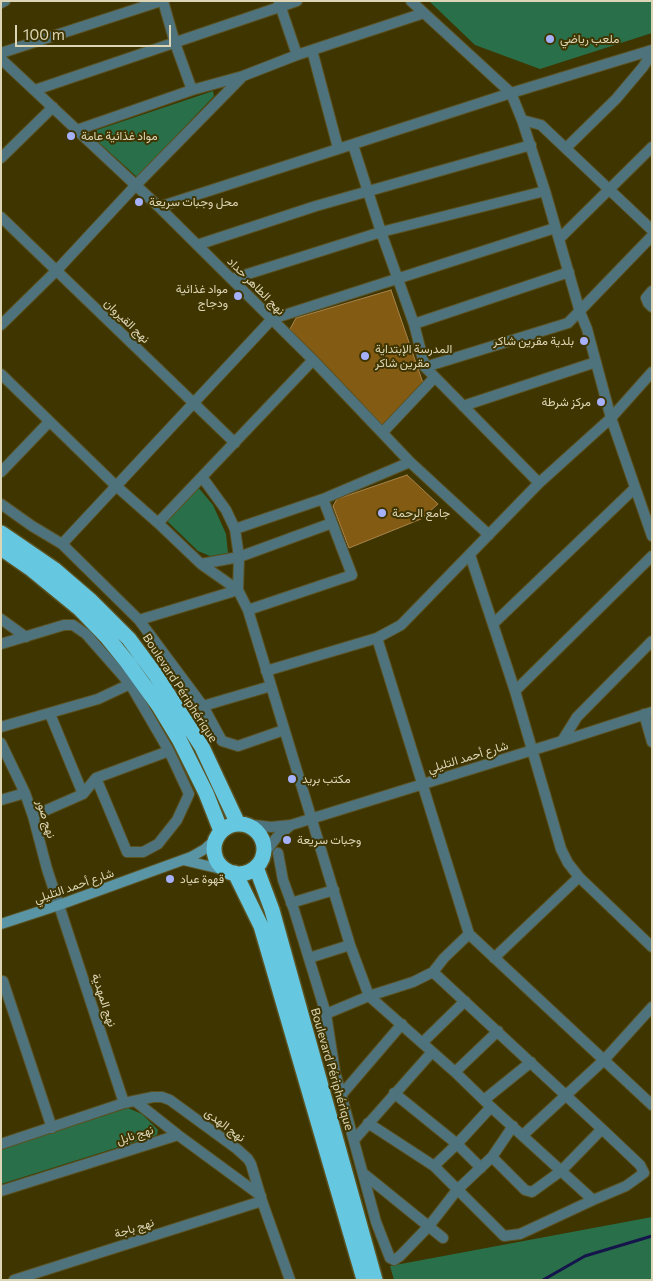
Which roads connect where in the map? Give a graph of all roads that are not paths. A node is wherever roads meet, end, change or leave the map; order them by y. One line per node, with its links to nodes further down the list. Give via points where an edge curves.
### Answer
1 (6, 1): 5 (street)
2 (162, 1): 8 (street); 11 (street)
3 (297, 1): 6 (street)
4 (411, 1): 7 (street)
5 (1, 3)
6 (280, 4): 8 (street); 12 (street)
7 (424, 13): 9 (street); 17 (street)
8 (175, 43): 15 (street); 16 (street)
9 (312, 50): 12 (street); 25 (street)
10 (652, 52): 17 (street); 26 (street, via 644,67 616,99)
11 (1, 53)
12 (297, 55): 14 (street)
13 (1, 59): 15 (street, نهج الطاهر حداد)
14 (243, 76): 16 (street); 28 (street)
15 (36, 90): 18 (street, نهج الطاهر حداد)
16 (192, 90): 20 (street)
17 (511, 93): 19 (street); 21 (street)
18 (52, 107): 20 (street, نهج الطاهر حداد); 23 (street)
19 (522, 120): 22 (street); 26 (street, via 541,125)
20 (77, 130): 28 (street, نهج الطاهر حداد)
21 (353, 145): 25 (street); 31 (street)
22 (531, 145): 30 (street); 31 (street)
23 (5, 146): 27 (street)
24 (652, 147): 29 (street)
25 (338, 148): 32 (street)
26 (566, 148): 29 (street)
27 (1, 158)
28 (136, 185): 32 (street, نهج الطاهر حداد); 40 (street)
29 (610, 189): 35 (street); 38 (street)
30 (545, 191): 34 (street); 36 (street)
31 (368, 192): 36 (street); 39 (street)
32 (159, 207): 39 (street, نهج الطاهر حداد)
33 (1, 217): 40 (street, نهج القيروان)
34 (556, 228): 38 (street); 43 (street)
35 (652, 230)
36 (381, 232): 42 (street); 43 (street)
37 (652, 236): 46 (street)
38 (559, 239): 41 (street)
39 (197, 245): 42 (street, نهج الطاهر حداد)
40 (57, 270): 49 (street); 56 (street, نهج القيروان)
41 (569, 272): 46 (street); 48 (street)
42 (232, 279): 47 (street, نهج الطاهر حداد)
43 (399, 279): 47 (street); 48 (street)
44 (652, 291): 45 (street, via 646,298)
45 (652, 307)
46 (580, 312): 51 (street); 52 (street, via 568,323)
47 (272, 319): 50 (street, نهج الطاهر حداد); 56 (street)
48 (414, 324): 52 (street)
49 (1, 325)
50 (313, 360): 60 (street, نهج الطاهر حداد); 61 (street)
51 (596, 362): 57 (street); 58 (street)
52 (425, 367): 55 (street)
53 (652, 372): 58 (street)
54 (1, 374): 59 (street)
55 (434, 378): 57 (street); 60 (street)
56 (194, 402): 61 (street, نهج القيروان); 66 (street)
57 (463, 406): 65 (street)
58 (611, 418): 65 (street); 67 (street)
59 (49, 422): 63 (street); 66 (street)
60 (383, 432): 62 (street, نهج الطاهر حداد)
61 (235, 443): 64 (street)
62 (410, 462): 68 (street); 75 (street, نهج الطاهر حداد)
63 (1, 472)
64 (202, 478): 71 (street); 73 (street, via 226,510)
65 (540, 483): 75 (street)
66 (115, 485): 71 (street); 77 (street)
67 (635, 488): 70 (street); 87 (street)
68 (323, 499): 72 (street); 73 (street)
69 (1, 504): 77 (street)
70 (648, 510): 76 (street)
71 (158, 523): 82 (street)
72 (332, 523): 81 (street); 84 (street, via 352,575)
73 (235, 529): 81 (street)
74 (1, 533): 113 (highway, Boulevard Périphérique, via 55,570 129,639 202,747)
75 (488, 535): 79 (street)
76 (652, 536)
77 (62, 544): 86 (street)
78 (1, 548): 115 (highway, via 80,609 128,663 179,738 206,793)
79 (470, 555): 87 (street); 89 (street, via 401,625)
80 (652, 556): 95 (street)
81 (239, 557): 82 (street); 83 (street)
82 (201, 564): 83 (street)
83 (238, 590): 84 (street); 86 (street)
84 (248, 610): 92 (street)
85 (1, 619): 88 (street)
86 (139, 620): 96 (street)
87 (493, 624): 95 (street)
88 (26, 637): 91 (street); 93 (street, via 73,625 86,634)
89 (377, 638): 92 (street); 107 (street)
90 (652, 642): 101 (street, via 577,717)
91 (1, 644)
92 (266, 671): 94 (street)
93 (130, 684): 98 (street, via 98,699); 105 (street)
94 (271, 686): 96 (street); 100 (street)
95 (515, 691): 104 (street)
96 (203, 706): 100 (street, via 222,741 238,746)
97 (648, 713): 101 (street, شارع أحمد التليلي); 102 (street)
98 (50, 714): 99 (street); 109 (street)
99 (1, 727)
100 (284, 730): 112 (street)
101 (562, 742): 104 (street, شارع أحمد التليلي)
102 (652, 742)
103 (1, 743): 108 (street, نهج صور)
104 (532, 750): 107 (street, شارع أحمد التليلي); 119 (street, via 561,849)
105 (169, 751): 106 (street); 106 (street, via 189,794 170,830 158,844 143,852 127,852 124,848)
106 (96, 778): 109 (street)
107 (422, 784): 112 (street, شارع أحمد التليلي); 124 (street)
108 (24, 793): 110 (street); 111 (street, نهج صور)
109 (83, 794): 111 (street)
110 (1, 800)
111 (33, 816): 122 (street, نهج صور)
112 (311, 819): 114 (street, شارع أحمد التليلي); 120 (street)
113 (242, 824): 114 (street); 115 (highway, via 229,826); 116 (highway, via 252,828 262,840)
114 (291, 825): 116 (street, via 276,838)
115 (219, 835): 117 (street, شارع أحمد التليلي, via 205,849); 118 (highway, via 214,847 215,856 219,864)
116 (266, 859): 118 (highway, via 242,874); 121 (street, via 283,880); 171 (highway, Boulevard Périphérique, via 272,910)
117 (183, 860): 118 (street); 122 (street, شارع أحمد التليلي)
118 (230, 872): 170 (highway, via 261,926)
119 (579, 878): 126 (street); 128 (street)
120 (334, 890): 121 (street); 125 (street)
121 (291, 903): 127 (street)
122 (59, 905): 123 (street, شارع أحمد التليلي); 145 (street, نهج المهدية)
123 (1, 924)
124 (468, 934): 128 (street); 129 (street)
125 (350, 945): 127 (street); 131 (street)
126 (652, 947)
127 (309, 958): 134 (street)
128 (494, 958): 139 (street)
129 (433, 972): 131 (street); 132 (street)
130 (3, 981): 150 (street)
131 (370, 996): 134 (street); 135 (street)
132 (465, 1001): 136 (street); 137 (street)
133 (652, 1008): 139 (street)
134 (326, 1014): 143 (street, via 335,1072)
135 (402, 1024): 137 (street); 143 (street)
136 (498, 1031): 140 (street); 141 (street)
137 (422, 1043): 138 (street)
138 (432, 1052): 141 (street); 142 (street)
139 (604, 1060): 144 (street); 147 (street)
140 (531, 1062): 144 (street); 146 (street)
141 (455, 1072): 146 (street)
142 (394, 1093): 148 (street); 156 (street)
143 (342, 1094): 154 (street)
144 (566, 1095): 151 (street); 153 (street)
145 (130, 1102): 150 (street, نهج الهدى); 152 (street); 164 (street, نهج الهدى, via 153,1097 170,1100 237,1149 251,1164)
146 (487, 1103): 149 (street); 156 (street)
147 (652, 1104)
148 (368, 1123): 154 (street); 158 (street)
149 (513, 1126): 153 (street); 157 (street)
150 (52, 1128): 155 (street, نهج الهدى)
151 (602, 1129): 160 (street); 165 (street, via 640,1165 644,1173 626,1186)
152 (178, 1135): 163 (street, نهج نابل); 164 (street)
153 (522, 1135): 160 (street)
154 (354, 1140): 161 (street)
155 (1, 1144)
156 (457, 1144): 158 (street); 159 (street)
157 (492, 1157): 159 (street); 160 (street, via 527,1192 532,1192)
158 (434, 1166): 162 (street)
159 (481, 1168): 162 (street)
160 (561, 1171): 165 (street)
161 (364, 1174): 166 (street); 166 (street, via 376,1222 390,1258 394,1260 400,1256)
162 (457, 1190): 165 (street, via 504,1236 520,1234); 166 (street)
163 (1, 1191)
164 (261, 1199): 168 (street, نهج باجة); 169 (street, نهج الهدى)
165 (593, 1200)
166 (429, 1226): 167 (street)
167 (443, 1238)
168 (14, 1280)
169 (290, 1280)
170 (364, 1280)
171 (375, 1280)

